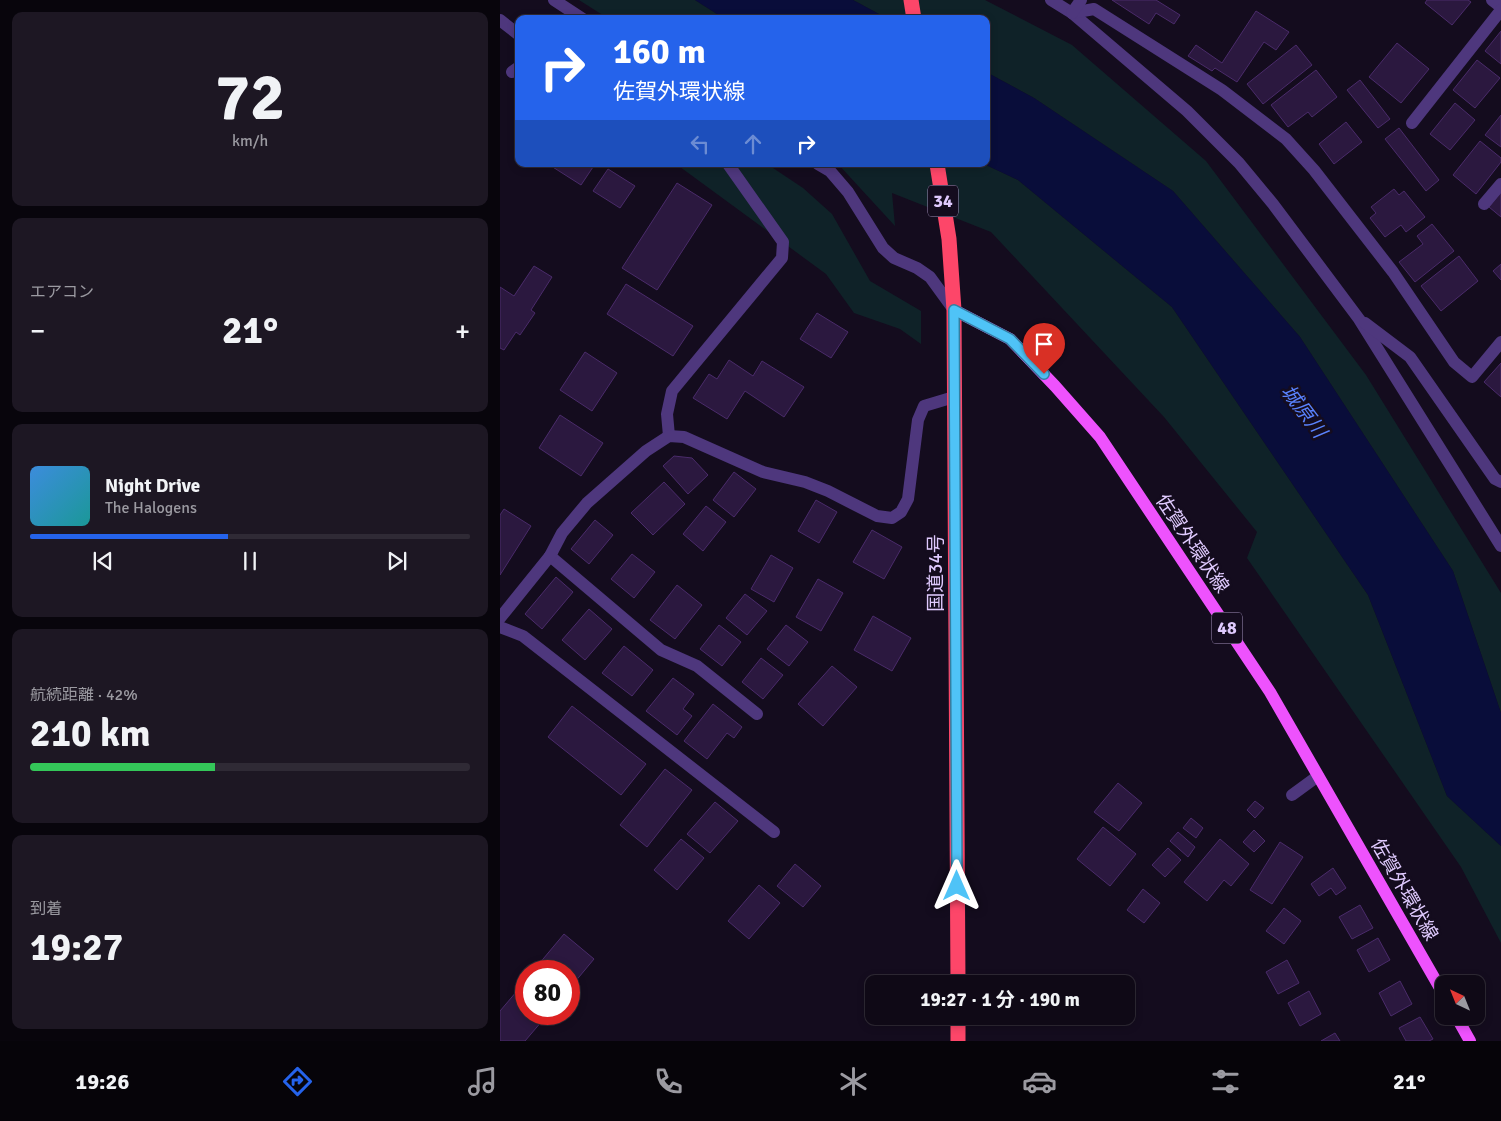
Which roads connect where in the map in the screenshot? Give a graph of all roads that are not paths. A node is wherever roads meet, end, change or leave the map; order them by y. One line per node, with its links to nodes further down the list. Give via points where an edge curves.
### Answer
1 (554, 0): 8 (street)
2 (911, 0): 9 (highway)
3 (1050, 0): 7 (street)
4 (1081, 0): 7 (street)
5 (1492, 0): 6 (street)
6 (1501, 9): 12 (street)
7 (1072, 13): 19 (street, via 1187,111 1239,163); 20 (street, via 1094,9 1222,90 1286,139 1393,272 1454,362 1472,377)
8 (577, 15)
9 (913, 15)
10 (500, 20): 11 (street)
11 (515, 32)
12 (1412, 123)
13 (730, 167): 22 (street, via 782,242 782,258 672,391 667,414)
14 (823, 167): 18 (street, via 848,192 883,248 894,258 930,276)
15 (937, 167): 18 (highway, 国道34号 / 34, via 949,239)
16 (1501, 184): 17 (street)
17 (1484, 204)
18 (954, 310): 21 (highway, 国道34号 / 34); 29 (main road, 佐賀外環状線 / 48, via 1010,339 1100,437 1270,692)
19 (1359, 319): 23 (street, via 1410,357 1495,479); 24 (street)
20 (1501, 342)
21 (954, 397): 22 (street, via 924,406 918,420 908,499 902,512 892,518 877,516 805,482 763,472 684,437); 32 (highway, 国道34号 / 34)
22 (669, 436): 25 (street, via 646,450 587,503 562,533)
23 (1501, 482)
24 (1501, 546)
25 (550, 556): 26 (street); 28 (street, via 661,650 698,666)
26 (500, 618)
27 (500, 627): 31 (street, via 523,636)
28 (757, 714)
29 (1318, 776): 30 (street); 33 (main road, 佐賀外環状線 / 48)
30 (1292, 795)
31 (774, 832)
32 (958, 975)
33 (1435, 979)
34 (958, 1025): 37 (highway)
35 (1460, 1025): 36 (main road)
36 (1465, 1039)
37 (958, 1041)

